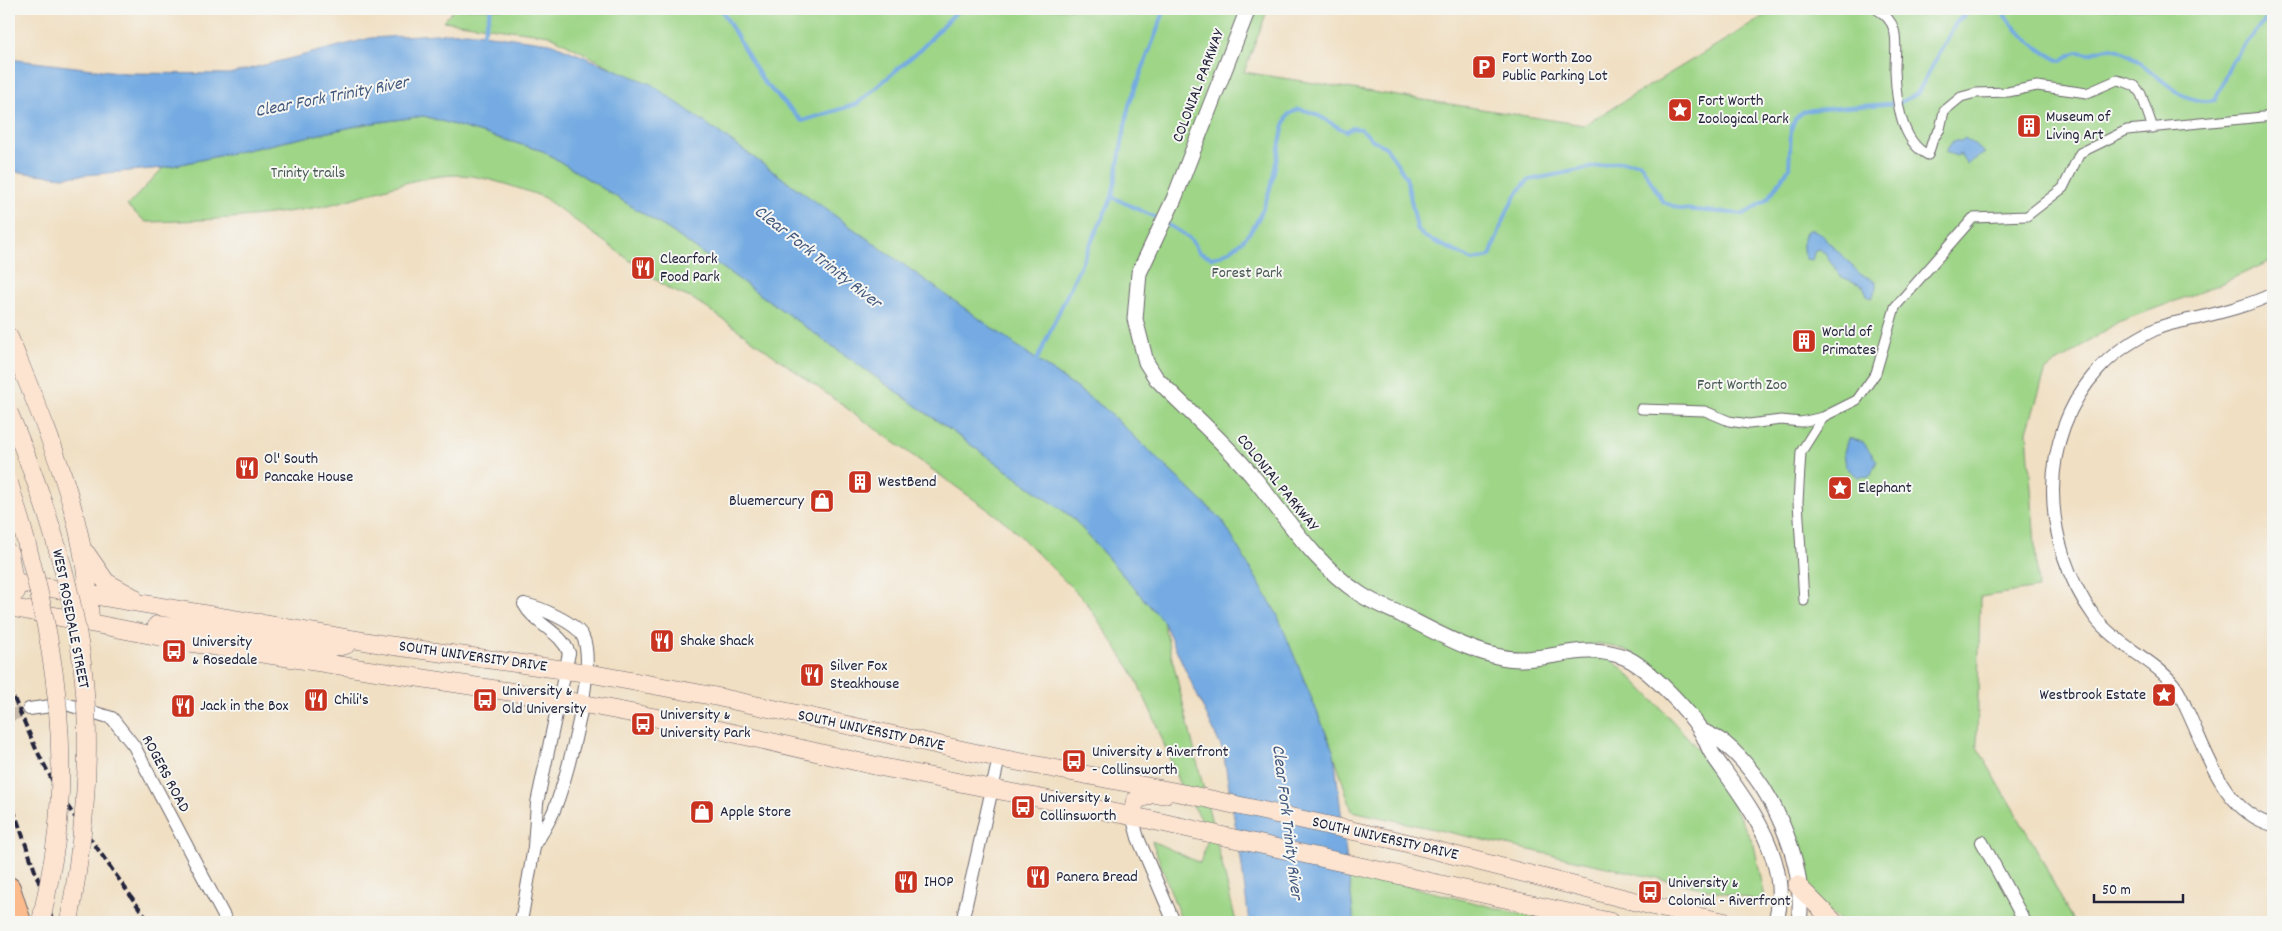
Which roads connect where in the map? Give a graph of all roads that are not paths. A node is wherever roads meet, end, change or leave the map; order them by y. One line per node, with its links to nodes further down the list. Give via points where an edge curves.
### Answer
1 (1248, 9): 28 (street, COLONIAL PARKWAY, via 1174,199 1144,260 1137,285 1135,319 1146,362 1156,378 1254,478 1324,566 1361,595 1492,655 1521,659 1593,650 1627,658 1661,685)
2 (1876, 9): 4 (street, via 1892,22 1896,34 1901,116 1916,147 1928,155 1944,111 1962,97 1976,93 2008,92 2037,86 2087,93 2117,80 2134,86)
3 (2273, 116): 4 (street)
4 (2153, 128): 9 (street, via 2127,130 2080,152 2063,188 2027,216 1973,218 1895,307 1876,373 1857,400)
5 (2273, 294): 33 (street, via 2255,302 2159,328 2114,355 2098,369 2071,410 2057,446 2053,476 2056,535 2067,568 2096,618 2115,638 2175,685 2224,788 2246,812)
6 (9, 337): 11 (main road, via 63,469)
7 (1641, 409): 9 (street, via 1705,411 1749,424 1781,420 1801,422)
8 (9, 413): 40 (main road, WEST ROSEDALE STREET, bridge, via 55,539 84,680 87,722 83,836)
9 (1823, 417): 15 (street, via 1801,452)
10 (9, 483): 39 (main road, WEST ROSEDALE STREET, bridge, via 34,564 50,637 60,735 59,812)
11 (82, 548): 14 (main road); 17 (main road, via 106,582 126,595)
12 (9, 553): 13 (main road)
13 (12, 582): 14 (main road, SOUTH UNIVERSITY DRIVE); 16 (main road)
14 (90, 594): 17 (main road, SOUTH UNIVERSITY DRIVE); 18 (main road)
15 (1804, 601)
16 (14, 608): 18 (main road, SOUTH UNIVERSITY DRIVE)
17 (163, 608): 19 (main road, SOUTH UNIVERSITY DRIVE)
18 (90, 623): 20 (main road, SOUTH UNIVERSITY DRIVE)
19 (260, 623): 20 (main road, via 237,635 147,624); 21 (main road, SOUTH UNIVERSITY DRIVE)
20 (137, 632): 22 (main road, SOUTH UNIVERSITY DRIVE)
21 (361, 640): 22 (main road, via 342,646 311,646 269,639 256,643); 23 (main road, SOUTH UNIVERSITY DRIVE)
22 (255, 652): 25 (main road, SOUTH UNIVERSITY DRIVE)
23 (564, 671): 24 (main road, SOUTH UNIVERSITY DRIVE); 24 (street, via 569,653 566,646 531,616 524,604 540,608 582,634 588,649); 25 (street)
24 (587, 673): 26 (street); 29 (main road, SOUTH UNIVERSITY DRIVE, via 712,696)
25 (558, 700): 26 (main road, SOUTH UNIVERSITY DRIVE); 35 (street, via 537,803)
26 (581, 704): 30 (main road, SOUTH UNIVERSITY DRIVE, via 715,729); 35 (street, via 556,807)
27 (29, 709): 41 (street, ROGERS ROAD, via 66,704 112,718 134,746)
28 (1700, 730): 36 (street, COLONIAL PARKWAY, via 1723,743 1769,798 1782,822); 47 (street, COLONIAL PARKWAY, via 1768,842 1778,880 1780,901)
29 (999, 758): 30 (street); 31 (main road, SOUTH UNIVERSITY DRIVE)
30 (992, 789): 32 (main road, SOUTH UNIVERSITY DRIVE); 43 (street)
31 (1192, 796): 32 (main road, via 1152,794 1135,801); 46 (main road, SOUTH UNIVERSITY DRIVE, via 1395,840)
32 (1132, 816): 44 (street, via 1138,838); 45 (main road, SOUTH UNIVERSITY DRIVE)
33 (2273, 825)
34 (1982, 842): 50 (street)
35 (534, 847): 42 (street)
36 (1797, 885): 48 (street, COLONIAL PARKWAY); 49 (main road)
37 (9, 888): 38 (highway)
38 (20, 922)
39 (41, 922)
40 (69, 922)
41 (227, 922)
42 (521, 922)
43 (962, 922)
44 (1174, 922)
45 (1611, 922)
46 (1725, 922)
47 (1776, 922)
48 (1799, 922)
49 (1834, 922)
50 (2025, 922)

